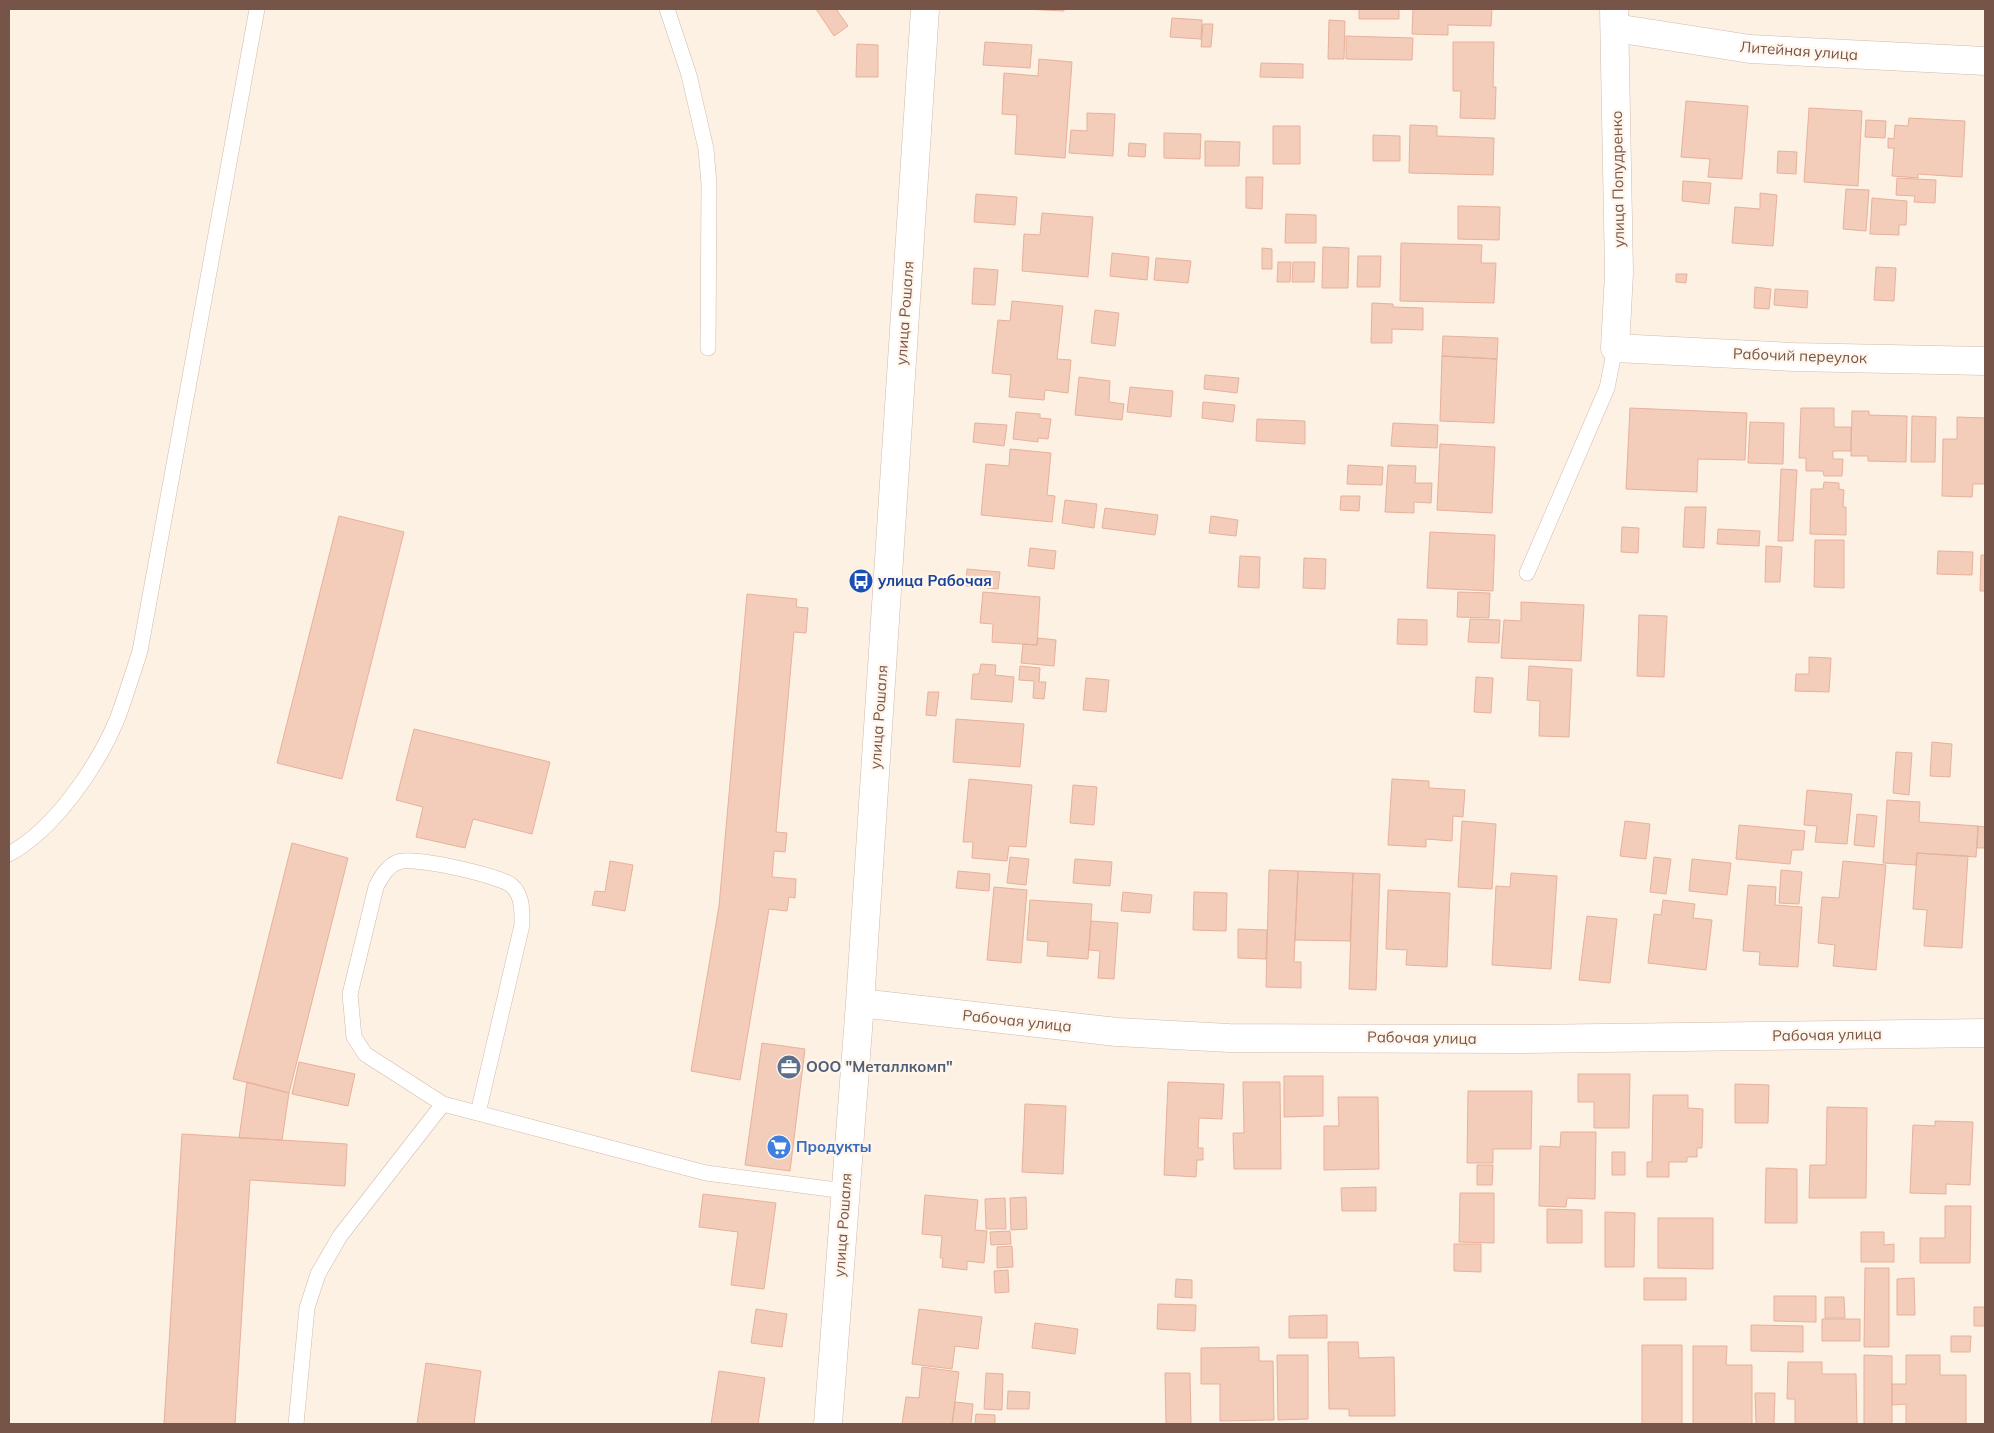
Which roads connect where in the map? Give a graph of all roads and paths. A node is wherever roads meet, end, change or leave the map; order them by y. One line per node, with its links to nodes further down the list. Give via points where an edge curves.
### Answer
1 (257, 9): 10 (lane, via 140,651 117,718 95,760 43,830)
2 (666, 9): 6 (lane, via 689,75 706,149 709,184)
3 (925, 9): 11 (street, улица Рошаля)
4 (1615, 18): 5 (street, Литейная улица, via 1750,49); 7 (street, улица Попудренко, via 1619,273)
5 (1985, 62)
6 (708, 348)
7 (1615, 348): 8 (street, Рабочий переулок, via 1793,358); 9 (lane, via 1607,388)
8 (1985, 361)
9 (1527, 573)
10 (9, 854)
11 (860, 1003): 12 (street, Рабочая улица, via 1117,1032 1229,1038 1517,1039); 15 (street, улица Рошаля)
12 (1985, 1033)
13 (443, 1104): 14 (lane); 14 (lane, via 365,1054 354,1037 350,994 376,887 384,872 397,862 413,859 497,878 512,886 522,902 522,925); 16 (lane, via 340,1236 318,1274 307,1308)
14 (478, 1113): 15 (lane, via 706,1173)
15 (845, 1191): 17 (street, улица Рошаля)
16 (296, 1424)
17 (828, 1424)

